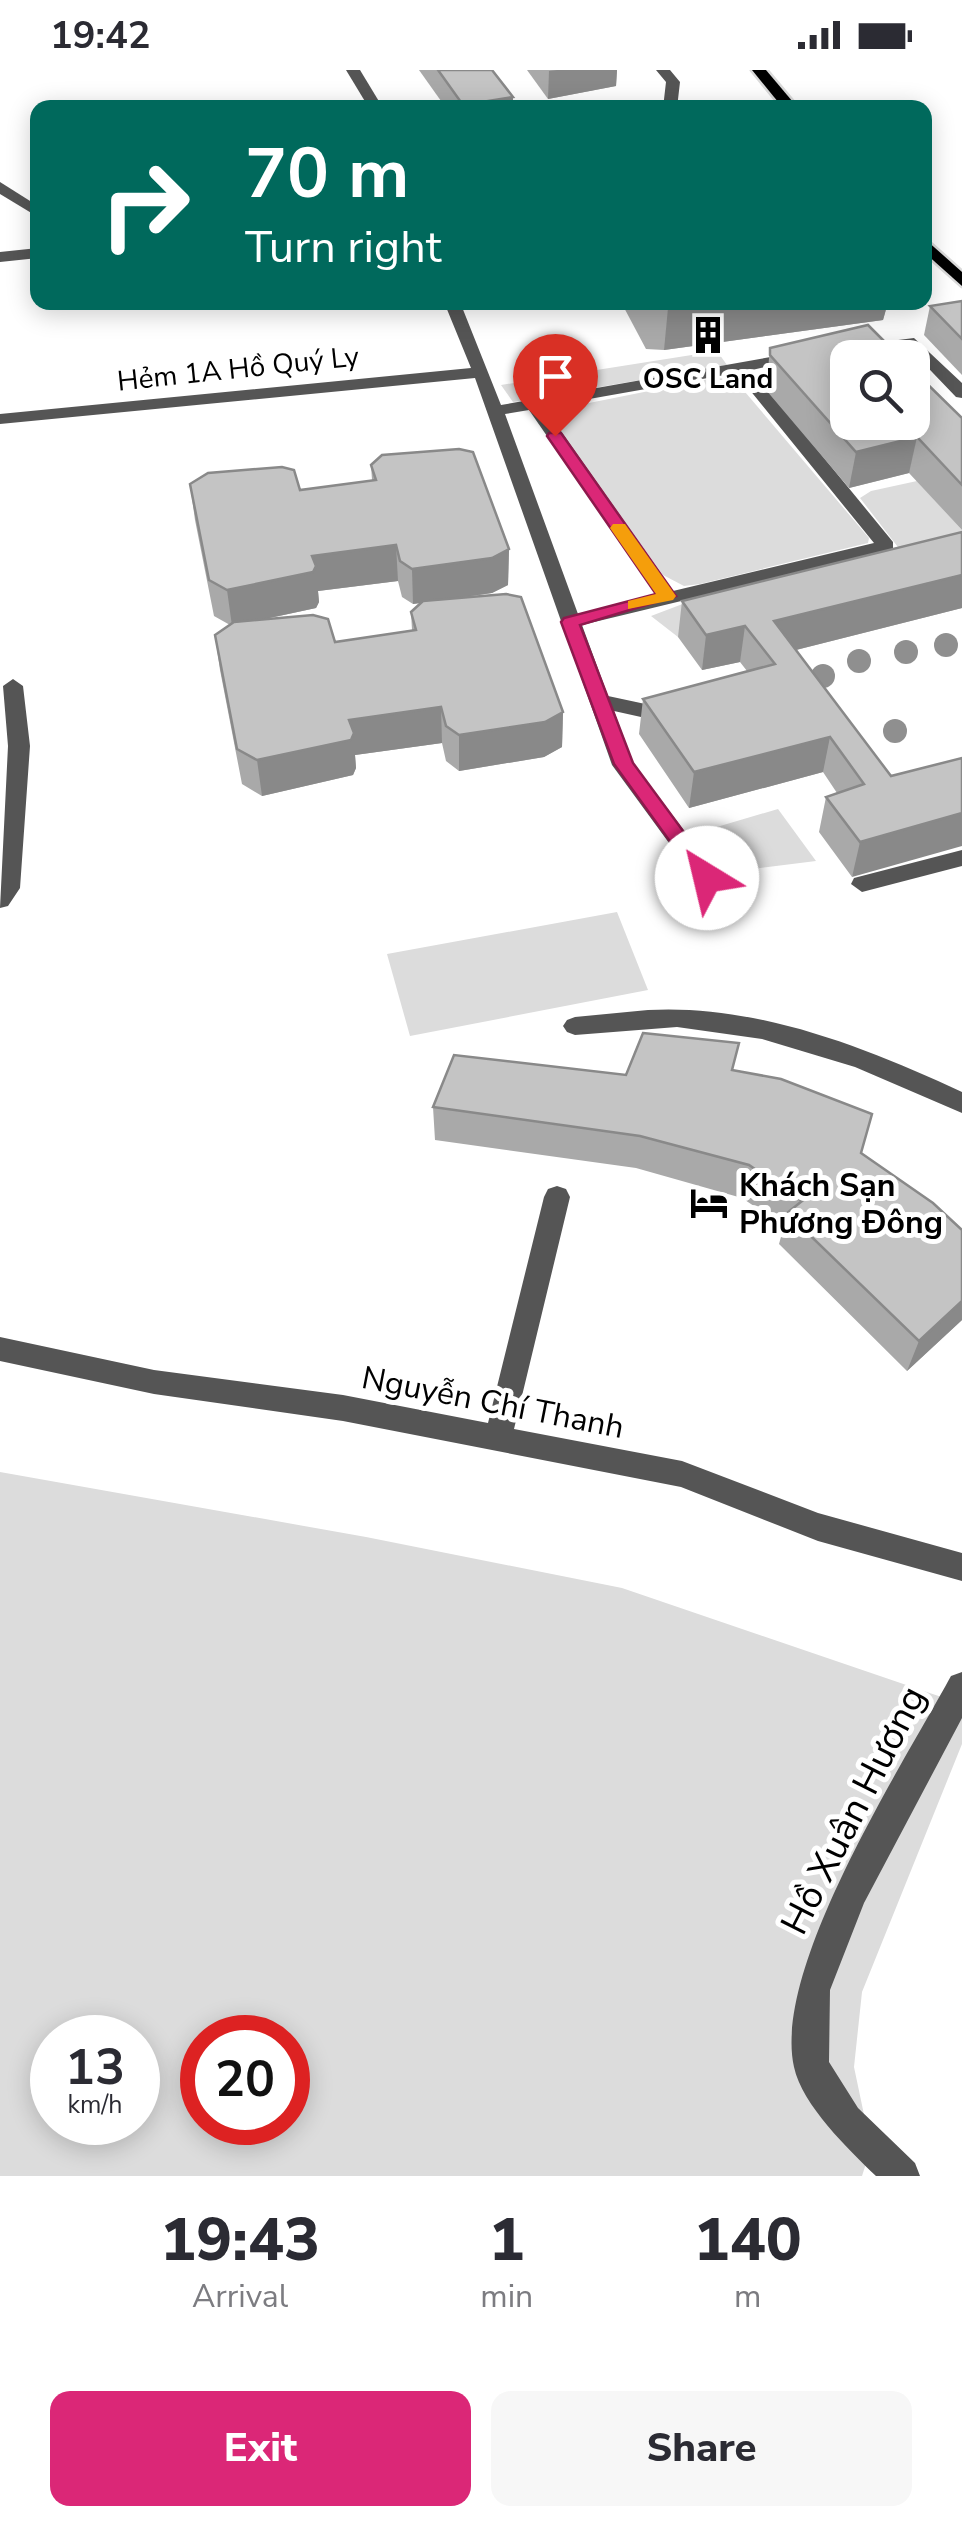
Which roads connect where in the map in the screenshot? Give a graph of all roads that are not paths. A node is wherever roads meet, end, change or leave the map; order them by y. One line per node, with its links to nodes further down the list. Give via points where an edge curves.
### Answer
1 (353, 70): 4 (street)
2 (663, 70): 5 (street, via 674,82)
3 (759, 70): 6 (main road)
4 (371, 100)
5 (671, 100)
6 (784, 100)
7 (0, 187): 8 (street)
8 (30, 208)
9 (932, 251): 12 (main road)
10 (30, 253): 11 (street)
11 (0, 257)
12 (962, 281)
13 (455, 310): 17 (street)
14 (817, 355): 16 (street)
15 (930, 360): 18 (street)
16 (741, 368): 19 (street); 22 (street, via 886,546)
17 (481, 372): 20 (street); 21 (street, Hẻm 1A Hồ Quý Ly)
18 (962, 393)
19 (533, 404): 20 (street); 22 (street)
20 (495, 411): 23 (street)
21 (0, 419)
22 (667, 596): 23 (street)
23 (570, 622): 26 (street)
24 (13, 686): 30 (street, via 19,746 8,888)
25 (704, 698): 26 (street, via 650,712)
26 (597, 700): 28 (street, via 624,764)
27 (962, 858): 29 (street)
28 (707, 878)
29 (862, 884)
30 (0, 900)
31 (575, 1026): 32 (street, via 688,1018 805,1038)
32 (962, 1103)
33 (556, 1196): 35 (street)
34 (0, 1349): 35 (street, Nguyễn Chí Thanh, via 154,1382)
35 (498, 1438): 36 (street, Nguyễn Chí Thanh, via 682,1474 818,1527)
36 (962, 1567)
37 (962, 1687): 38 (street, Hồ Xuân Hương, via 851,1892 813,1990 811,2066 845,2121)
38 (902, 2176)

